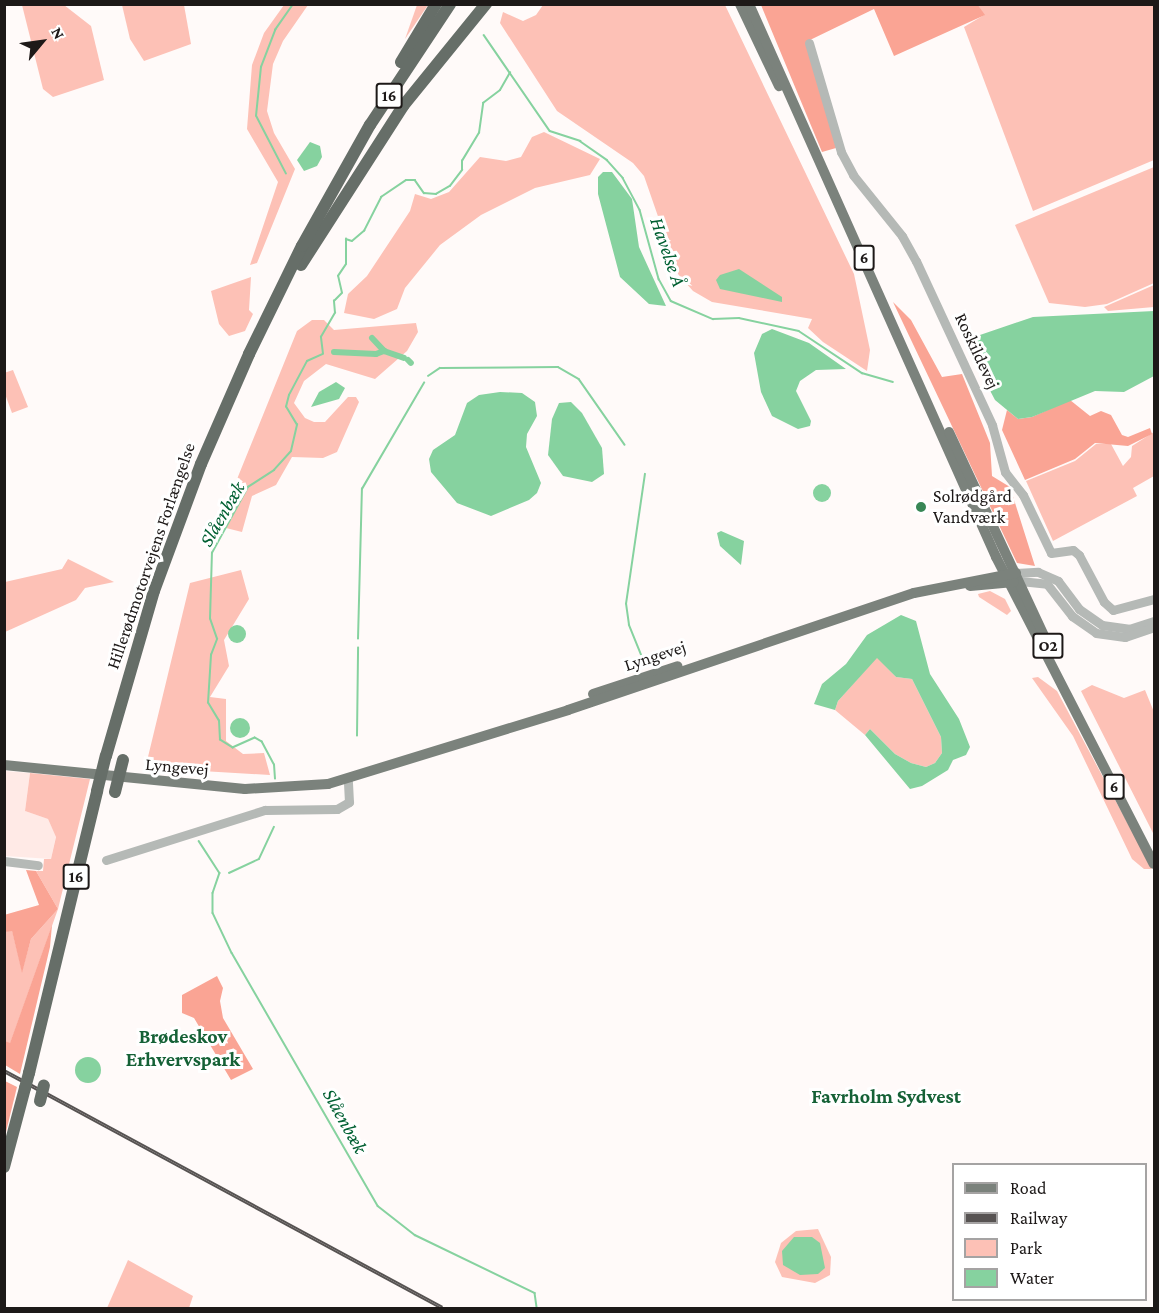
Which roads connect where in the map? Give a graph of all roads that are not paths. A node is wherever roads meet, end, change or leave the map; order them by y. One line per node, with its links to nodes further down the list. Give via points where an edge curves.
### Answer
1 (436, 4): 8 (highway, via 346,153)
2 (450, 4): 8 (highway, Hillerødmotorvejens Forlængelse / 16, via 370,125)
3 (486, 4): 9 (highway, via 403,106 300,267)
4 (740, 4): 7 (main road, 6)
5 (749, 4): 7 (main road, 6)
6 (809, 43): 12 (street, Roskildevej, via 841,152 852,175 902,236 916,261 992,425 1005,472 1023,495 1051,553 1073,550 1104,602 1113,610)
7 (811, 144): 10 (main road, 6)
8 (333, 191): 9 (highway, Hillerødmotorvejens Forlængelse / 16)
9 (281, 288): 26 (highway, Hillerødmotorvejens Forlængelse / 16, bridge, via 201,464 154,591 106,756)
10 (916, 372): 11 (main road); 11 (main road, 6, via 962,479)
11 (1012, 578): 13 (street, via 1038,572 1058,581 1079,609 1102,625 1129,629); 14 (street, via 1047,584 1072,616 1096,633 1125,637); 15 (main road, 6); 15 (main road, O2, via 1051,651); 18 (main road, Lyngevej, via 901,598)
12 (1155, 599)
13 (1155, 621)
14 (1155, 627)
15 (1076, 710): 22 (main road, 6)
16 (123, 760): 19 (highway, bridge)
17 (4, 765): 18 (main road, Lyngevej, via 245,789 286,789)
18 (348, 780): 20 (street, via 349,802 337,809 265,810)
19 (116, 792)
20 (106, 860)
21 (4, 861): 23 (street)
22 (1155, 864)
23 (38, 865)
24 (44, 1086): 25 (highway, bridge)
25 (40, 1101)
26 (4, 1167)

